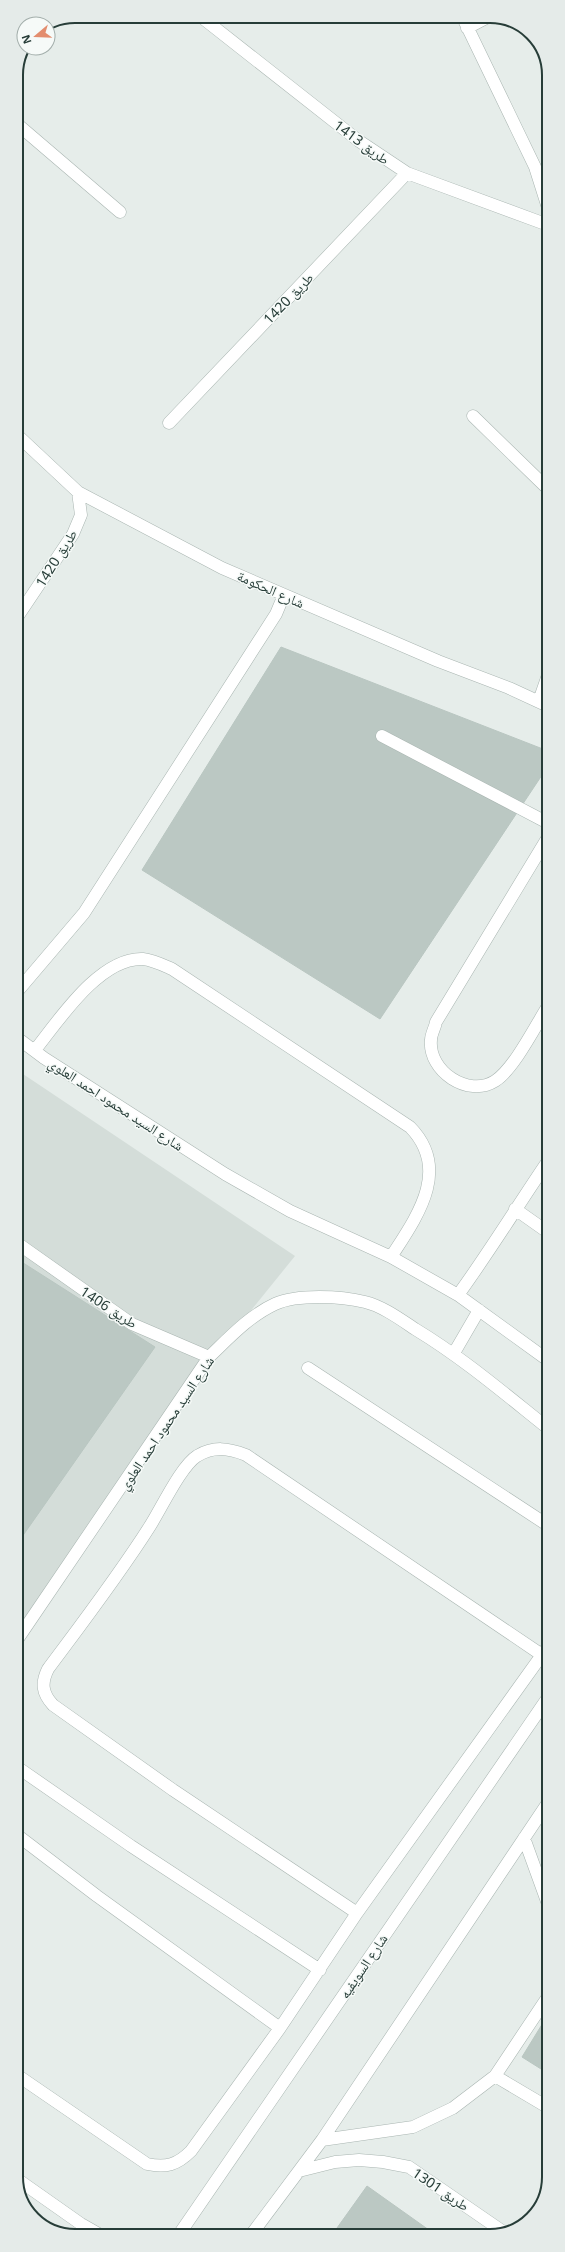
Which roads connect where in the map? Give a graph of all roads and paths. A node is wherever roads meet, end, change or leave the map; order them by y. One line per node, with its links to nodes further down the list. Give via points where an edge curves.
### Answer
1 (209, 23): 6 (street, طريق 1413, via 359,141)
2 (465, 23): 4 (street)
3 (477, 23): 4 (street)
4 (467, 28): 7 (street, via 534,167)
5 (23, 129): 8 (street)
6 (407, 173): 9 (street, طريق 1413); 11 (street, طريق 1420)
7 (542, 190)
8 (120, 212)
9 (542, 223)
10 (473, 416): 13 (street)
11 (169, 423)
12 (23, 441): 14 (street, شارع الحكومة)
13 (542, 483)
14 (78, 492): 15 (street, شارع الحكومة, via 222,568); 16 (street, طريق 1420, via 81,515 72,534)
15 (284, 595): 17 (street, شارع الحكومة); 21 (street, via 276,614 84,913)
16 (23, 608)
17 (542, 703)
18 (382, 736): 19 (street)
19 (542, 819)
20 (542, 847): 22 (street, via 436,1022 431,1040 434,1058 444,1073 460,1083 478,1086 495,1081 508,1069)
21 (23, 985)
22 (542, 1015)
23 (23, 1042): 24 (street, شارع السيد محمود احمد العلوي)
24 (35, 1050): 29 (street, شارع السيد محمود احمد العلوي, via 225,1174 290,1211); 29 (street, via 67,1008 108,969 142,959 172,969 410,1127 419,1137 426,1148 428,1185 420,1213)
25 (542, 1170): 26 (street)
26 (515, 1209): 27 (street); 30 (street, via 490,1251)
27 (542, 1229)
28 (23, 1248): 34 (street, طريق 1406, via 132,1324)
29 (391, 1257): 30 (street, شارع السيد محمود احمد العلوي)
30 (458, 1295): 31 (street, شارع السيد محمود احمد العلوي)
31 (480, 1310): 32 (street); 33 (street, شارع السيد محمود احمد العلوي)
32 (454, 1353): 34 (street, شارع السيد محمود احمد العلوي, via 401,1320 365,1302 304,1298 276,1304 249,1320); 36 (street, شارع السيد محمود احمد العلوي)
33 (542, 1356)
34 (209, 1357): 38 (street, شارع السيد محمود احمد العلوي)
35 (308, 1368): 37 (street)
36 (542, 1422)
37 (542, 1521)
38 (23, 1631)
39 (542, 1648): 47 (street, via 246,1455 230,1449 212,1449 196,1457 184,1471 146,1532 48,1669 43,1678 42,1688 52,1705 173,1790)
40 (542, 1654): 47 (street)
41 (542, 1706): 59 (street, شارع السويفيه)
42 (23, 1771): 48 (street, via 131,1846)
43 (542, 1811): 44 (street)
44 (524, 1838): 46 (street); 54 (street)
45 (23, 1840): 50 (street)
46 (542, 1888)
47 (357, 1912): 48 (street)
48 (320, 1970): 50 (street)
49 (542, 2005): 51 (street)
50 (280, 2028): 52 (street, via 191,2151 183,2160 171,2165 147,2164)
51 (494, 2076): 53 (street); 54 (street, via 453,2108 413,2127)
52 (23, 2079)
53 (542, 2104)
54 (322, 2140): 55 (street)
55 (299, 2171): 57 (street, طريق 1301, via 335,2162 359,2160 409,2167); 60 (street)
56 (24, 2184): 58 (street)
57 (498, 2228)
58 (90, 2229)
59 (183, 2229)
60 (256, 2229)

